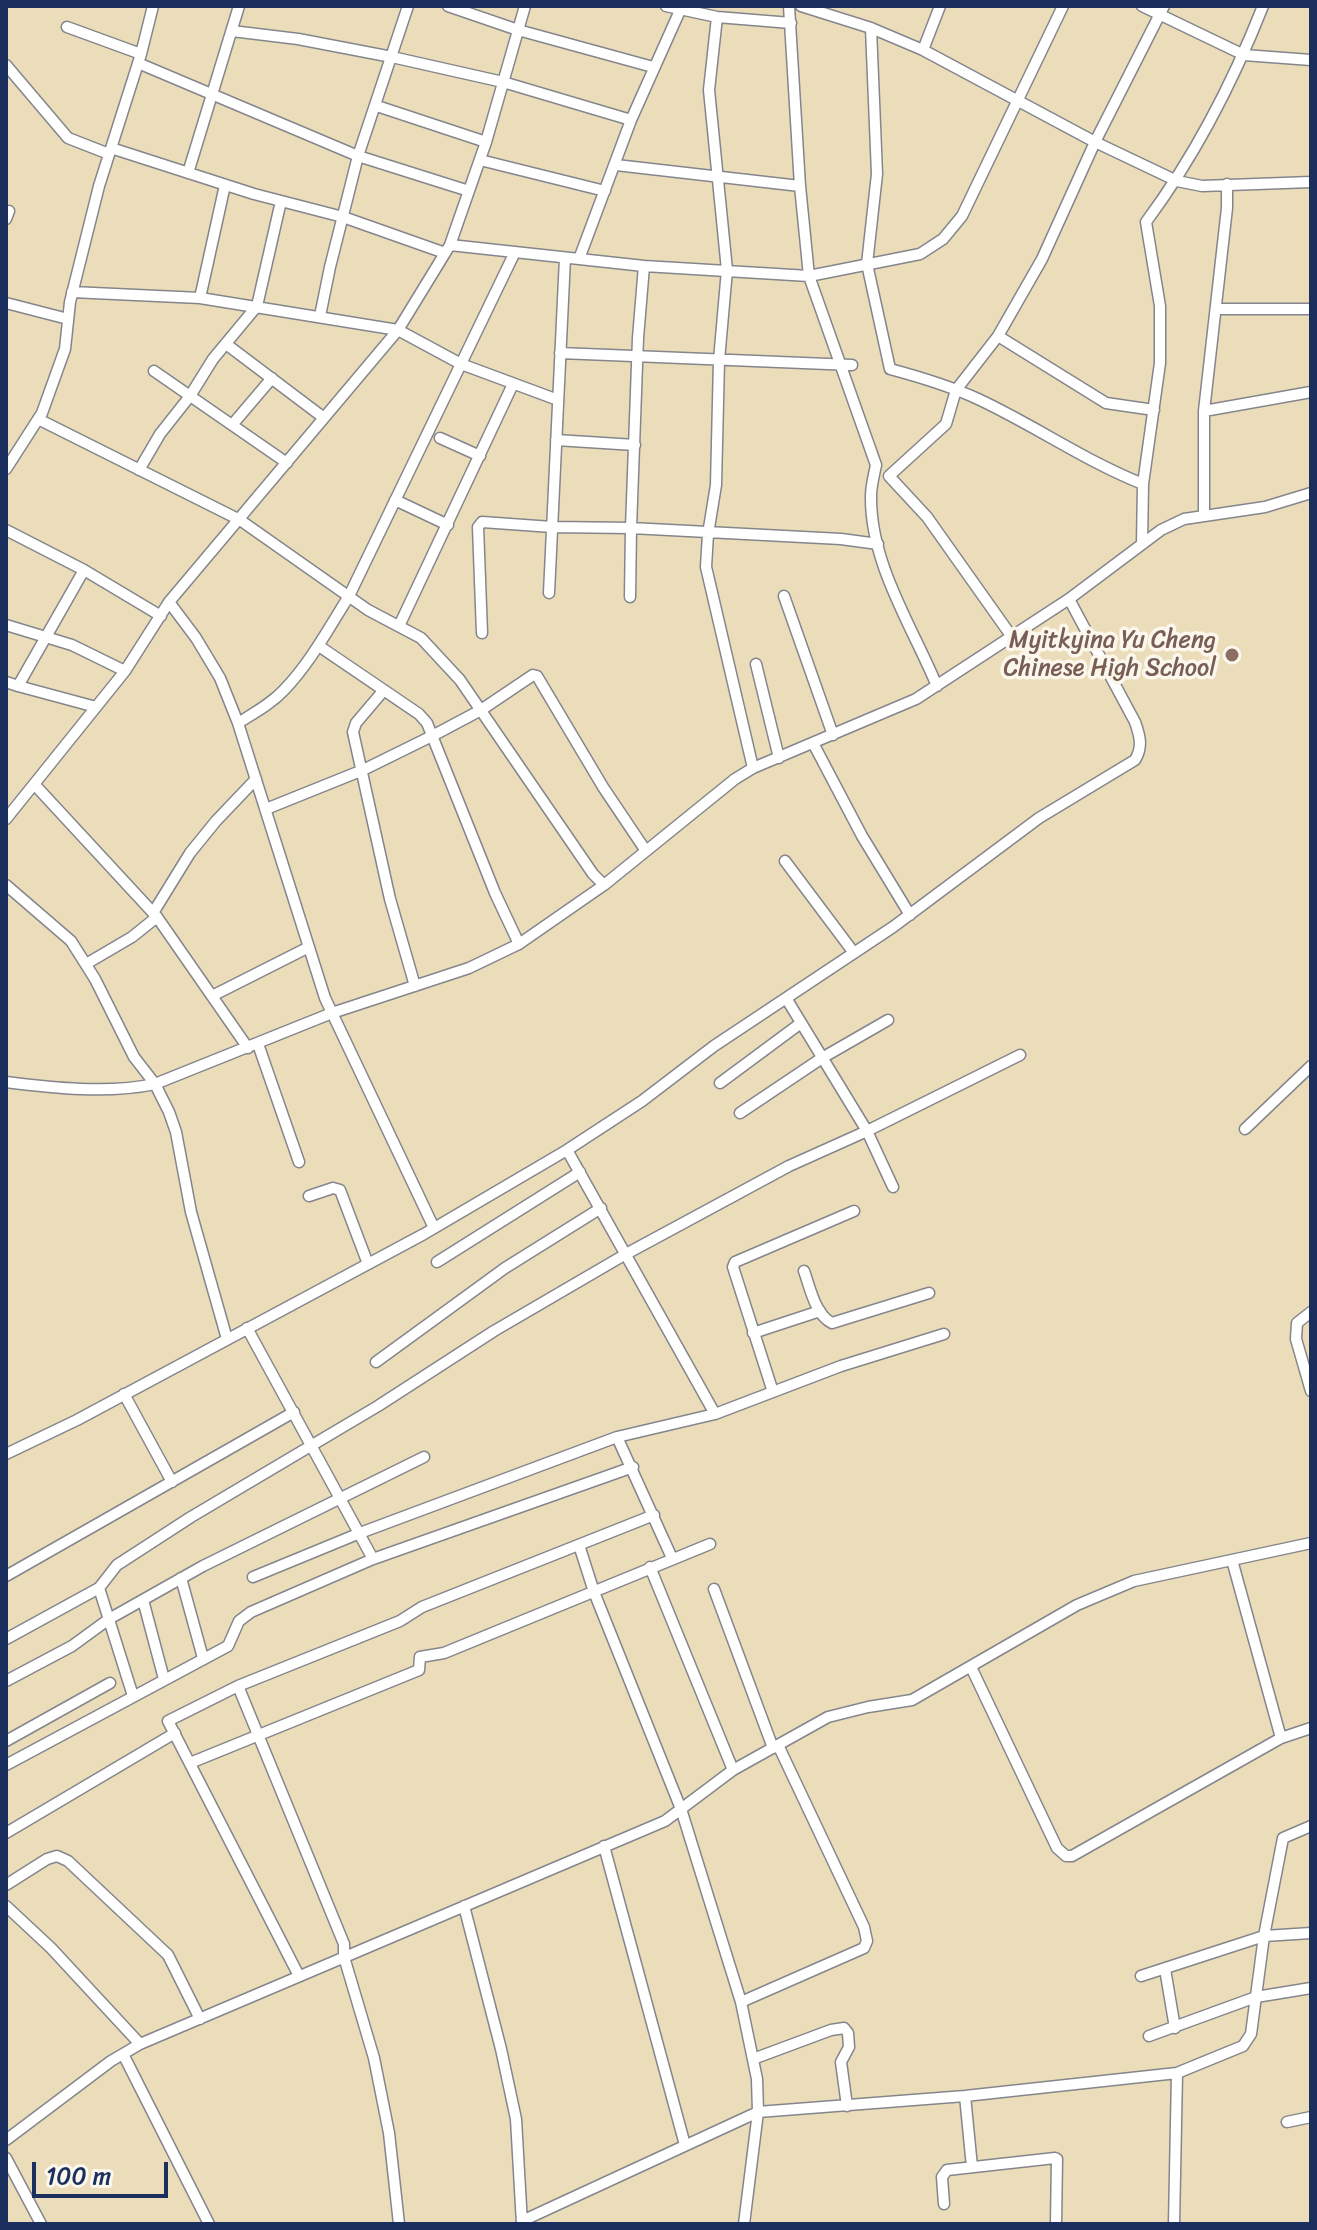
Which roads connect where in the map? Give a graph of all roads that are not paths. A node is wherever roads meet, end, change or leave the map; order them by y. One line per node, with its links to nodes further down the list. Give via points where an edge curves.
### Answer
1 (153, 6): 24 (street)
2 (239, 6): 20 (street)
3 (408, 6): 23 (street)
4 (448, 6): 19 (street)
5 (525, 6): 19 (street)
6 (666, 6): 13 (street)
7 (789, 6): 16 (street)
8 (801, 6): 18 (street)
9 (940, 6): 21 (street)
10 (1063, 6): 30 (street)
11 (1142, 6): 14 (street)
12 (1263, 6): 22 (street)
13 (681, 8): 15 (street); 27 (street)
14 (1162, 10): 22 (street); 34 (street)
15 (717, 17): 16 (street); 40 (street, via 709,90)
16 (791, 23): 45 (street)
17 (67, 27): 24 (street)
18 (871, 28): 21 (street); 54 (street, via 877,174)
19 (518, 30): 27 (street); 28 (street)
20 (232, 31): 23 (street); 29 (street)
21 (923, 50): 30 (street)
22 (1244, 55): 25 (street); 41 (street)
23 (392, 57): 28 (street); 31 (street)
24 (140, 58): 29 (street); 35 (street)
25 (1311, 60)
26 (6, 65): 35 (street, via 68,138)
27 (653, 67): 32 (street)
28 (503, 82): 32 (street); 33 (street)
29 (213, 94): 36 (street); 39 (street)
30 (1019, 101): 34 (street); 54 (street, via 962,216 943,239 920,254)
31 (377, 106): 33 (street); 36 (street)
32 (631, 120): 38 (street)
33 (486, 142): 37 (street)
34 (1095, 142): 41 (street); 67 (street, via 1042,259)
35 (110, 151): 39 (street); 58 (street)
36 (358, 156): 46 (street); 49 (street)
37 (480, 160): 46 (street); 47 (street)
38 (616, 165): 40 (street); 47 (street)
39 (188, 173): 44 (street)
40 (718, 178): 45 (street); 56 (street)
41 (1177, 181): 43 (street); 81 (street, via 1146,222 1160,306)
42 (1311, 182): 43 (street)
43 (1227, 184): 62 (street)
44 (225, 185): 48 (street); 59 (street)
45 (800, 186): 57 (street)
46 (469, 191): 50 (street)
47 (605, 191): 53 (street)
48 (281, 201): 49 (street); 61 (street)
49 (343, 217): 50 (street); 64 (street)
50 (448, 249): 51 (street); 66 (street)
51 (515, 252): 52 (street); 72 (street)
52 (565, 258): 53 (street); 69 (street)
53 (579, 259): 55 (street)
54 (867, 264): 57 (street); 77 (street, via 890,369)
55 (644, 266): 56 (street); 70 (street)
56 (727, 270): 57 (street); 71 (street)
57 (809, 276): 73 (street)
58 (72, 292): 59 (street); 65 (street)
59 (200, 298): 61 (street)
60 (6, 303): 65 (street)
61 (257, 306): 64 (street); 68 (street)
62 (1216, 309): 63 (street); 82 (street)
63 (1311, 309)
64 (320, 316): 66 (street)
65 (68, 319): 84 (street, via 65,349)
66 (398, 330): 72 (street); 83 (street)
67 (998, 336): 77 (street); 81 (street, via 1106,403)
68 (226, 344): 75 (street); 79 (street)
69 (560, 353): 70 (street); 80 (street)
70 (638, 356): 71 (street); 88 (street)
71 (719, 360): 73 (street); 102 (street, via 716,485)
72 (461, 364): 76 (street); 95 (street)
73 (847, 366): 103 (street, via 876,465 871,494)
74 (154, 371): 79 (street)
75 (272, 378): 83 (street); 85 (street)
76 (513, 384): 80 (street); 89 (street)
77 (956, 390): 93 (street); 117 (street, via 946,424 889,476 927,517)
78 (1311, 392): 82 (street)
79 (190, 396): 85 (street); 92 (street)
80 (558, 400): 87 (street)
81 (1154, 410): 93 (street)
82 (1204, 411): 96 (street)
83 (324, 418): 90 (street)
84 (38, 419): 91 (street); 92 (street)
85 (232, 425): 90 (street)
86 (440, 438): 89 (street)
87 (556, 440): 88 (street); 99 (street)
88 (635, 445): 100 (street)
89 (480, 456): 98 (street)
90 (287, 463): 97 (street)
91 (6, 469)
92 (139, 470): 97 (street)
93 (1143, 484): 104 (street)
94 (1311, 493): 96 (street, via 1265,507)
95 (395, 500): 98 (street); 107 (street)
96 (1204, 516): 104 (street, via 1184,519)
97 (240, 520): 107 (street); 111 (street)
98 (448, 525): 114 (street)
99 (552, 527): 100 (street); 106 (street); 115 (street, via 490,522 478,527)
100 (631, 528): 102 (street); 109 (street)
101 (6, 530): 105 (street)
102 (708, 534): 103 (street); 132 (street, via 706,567)
103 (878, 544): 123 (street)
104 (1142, 544): 110 (street)
105 (84, 570): 112 (street); 116 (street)
106 (549, 593)
107 (349, 596): 114 (street); 118 (street)
108 (784, 596): 129 (street)
109 (630, 597)
110 (1069, 599): 117 (street); 143 (street, via 1135,722 1140,751 1135,760 1039,818)
111 (169, 602): 112 (street); 127 (street, via 220,678)
112 (161, 616): 120 (street)
113 (6, 625): 116 (street)
114 (399, 626): 126 (street, via 421,638)
115 (482, 633)
116 (44, 637): 120 (street); 122 (street)
117 (1012, 637): 123 (street)
118 (319, 646): 124 (street); 127 (street, via 285,689)
119 (756, 664): 131 (street)
120 (125, 671): 125 (street)
121 (6, 682): 122 (street)
122 (18, 686): 125 (street)
123 (937, 686): 129 (street)
124 (384, 690): 128 (street, via 419,714); 133 (street, via 353,732)
125 (96, 707): 135 (street)
126 (481, 710): 128 (street); 138 (street, via 537,676); 141 (street)
127 (238, 723): 134 (street)
128 (434, 735): 133 (street); 144 (street)
129 (833, 735): 130 (street)
130 (813, 743): 131 (street); 143 (street)
131 (779, 758): 132 (street)
132 (753, 768): 138 (street)
133 (363, 770): 136 (street); 148 (street)
134 (256, 779): 136 (street); 142 (street, via 190,853)
135 (34, 784): 137 (street); 142 (street)
136 (266, 809): 145 (street)
137 (6, 819)
138 (646, 851): 141 (street)
139 (785, 861): 146 (street)
140 (6, 885): 147 (street, via 71,941)
141 (604, 885): 144 (street)
142 (155, 915): 147 (street, via 119,946); 149 (street)
143 (910, 915): 146 (street)
144 (519, 944): 148 (street)
145 (309, 947): 149 (street); 151 (street)
146 (854, 953): 150 (street)
147 (86, 964): 160 (street, via 134,1057)
148 (415, 986): 151 (street)
149 (212, 996): 154 (street)
150 (786, 998): 153 (street); 164 (street)
151 (332, 1013): 154 (street); 171 (street)
152 (888, 1020): 156 (street)
153 (801, 1023): 156 (street); 159 (street)
154 (253, 1046): 160 (street); 165 (street)
155 (1020, 1055): 163 (street)
156 (822, 1058): 161 (street); 163 (street)
157 (1311, 1066): 162 (street)
158 (6, 1082): 160 (street, via 132,1089)
159 (720, 1083)
160 (155, 1084): 182 (street, via 176,1132 191,1212)
161 (740, 1113)
162 (1245, 1129)
163 (867, 1131): 167 (street); 172 (street, via 789,1166)
164 (567, 1150): 166 (street); 171 (street)
165 (299, 1162)
166 (580, 1172): 169 (street); 173 (street)
167 (893, 1187)
168 (309, 1196): 174 (street, via 340,1190)
169 (601, 1208): 172 (street); 183 (street, via 505,1268)
170 (854, 1211): 180 (street, via 735,1262 733,1272)
171 (434, 1228): 174 (street)
172 (626, 1254): 188 (street); 190 (street)
173 (437, 1262)
174 (368, 1264): 179 (street)
175 (804, 1271): 177 (street)
176 (929, 1293): 177 (street, via 832,1323)
177 (820, 1311): 180 (street)
178 (1311, 1312): 184 (street, via 1297,1323 1296,1339)
179 (247, 1328): 182 (street); 187 (street)
180 (753, 1333): 185 (street)
181 (944, 1334): 185 (street)
182 (227, 1339): 186 (street)
183 (376, 1362)
184 (1311, 1391)
185 (773, 1392): 188 (street)
186 (124, 1394): 191 (street); 194 (street)
187 (294, 1412): 190 (street); 194 (street)
188 (715, 1414): 189 (street)
189 (617, 1437): 193 (street); 197 (street)
190 (312, 1446): 195 (street); 208 (street, via 117,1565)
191 (6, 1454)
192 (424, 1457): 195 (street)
193 (633, 1467): 196 (street); 202 (street)
194 (172, 1482): 205 (street)
195 (341, 1498): 197 (street); 207 (street)
196 (654, 1515): 200 (street); 201 (street)
197 (360, 1533): 202 (street); 206 (street)
198 (1311, 1543): 203 (street)
199 (710, 1544): 201 (street)
200 (579, 1545): 210 (street); 219 (street)
201 (672, 1558): 204 (street)
202 (373, 1559): 214 (street, via 251,1612 239,1621 228,1646)
203 (1232, 1560): 215 (street, via 1134,1581 1091,1599); 224 (street)
204 (650, 1567): 210 (street); 229 (street)
205 (6, 1576)
206 (253, 1577)
207 (181, 1578): 211 (street); 214 (street)
208 (99, 1588): 212 (street); 213 (street)
209 (714, 1589): 226 (street)
210 (594, 1592): 223 (street, via 444,1653 420,1657 419,1670); 230 (street)
211 (143, 1600): 212 (street); 216 (street)
212 (109, 1619): 217 (street, via 72,1646); 220 (street)
213 (6, 1639)
214 (203, 1658): 216 (street)
215 (971, 1667): 224 (street, via 1057,1848 1066,1856); 226 (street, via 912,1700 828,1717)
216 (164, 1679): 220 (street)
217 (6, 1681)
218 (110, 1683): 225 (street)
219 (238, 1686): 222 (street, via 168,1721); 223 (street)
220 (133, 1696): 228 (street)
221 (1311, 1728): 224 (street)
222 (175, 1733): 227 (street); 232 (street)
223 (258, 1737): 227 (street); 239 (street, via 344,1944)
224 (1281, 1738)
225 (6, 1741)
226 (775, 1746): 229 (street); 245 (street, via 867,1941 864,1948)
227 (190, 1763): 241 (street)
228 (6, 1765)
229 (733, 1770): 230 (street)
230 (681, 1809): 233 (street); 245 (street)
231 (1311, 1826): 238 (street, via 1283,1838)
232 (6, 1833)
233 (604, 1846): 236 (street); 259 (street)
234 (6, 1885): 246 (street, via 47,1859 68,1861 168,1955)
235 (6, 1906): 249 (street)
236 (464, 1906): 239 (street); 263 (street, via 516,2119)
237 (1311, 1933): 238 (street)
238 (1264, 1936): 240 (street); 244 (street)
239 (344, 1957): 241 (street); 266 (street, via 374,2058)
240 (1165, 1969): 242 (street); 247 (street)
241 (299, 1976): 246 (street)
242 (1141, 1976)
243 (1311, 1988): 244 (street)
244 (1256, 1997): 247 (street); 252 (street, via 1251,2034 1243,2046)
245 (741, 2002): 251 (street)
246 (200, 2019): 249 (street)
247 (1175, 2028): 248 (street)
248 (1149, 2036)
249 (140, 2044): 250 (street)
250 (123, 2054): 258 (street); 265 (street)
251 (753, 2059): 254 (street, via 844,2028 849,2047 841,2062); 255 (street)
252 (1177, 2073): 253 (street); 269 (street)
253 (965, 2096): 254 (street); 261 (street)
254 (847, 2106): 255 (street)
255 (758, 2112): 259 (street); 267 (street)
256 (1311, 2117): 257 (street)
257 (1287, 2122)
258 (6, 2140)
259 (685, 2145): 263 (street)
260 (6, 2158): 264 (street)
261 (972, 2167): 262 (street, via 944,2172); 268 (street, via 1057,2159)
262 (944, 2204)
263 (522, 2223)
264 (41, 2224)
265 (209, 2224)
266 (399, 2224)
267 (744, 2224)
268 (1056, 2224)
269 (1174, 2224)

